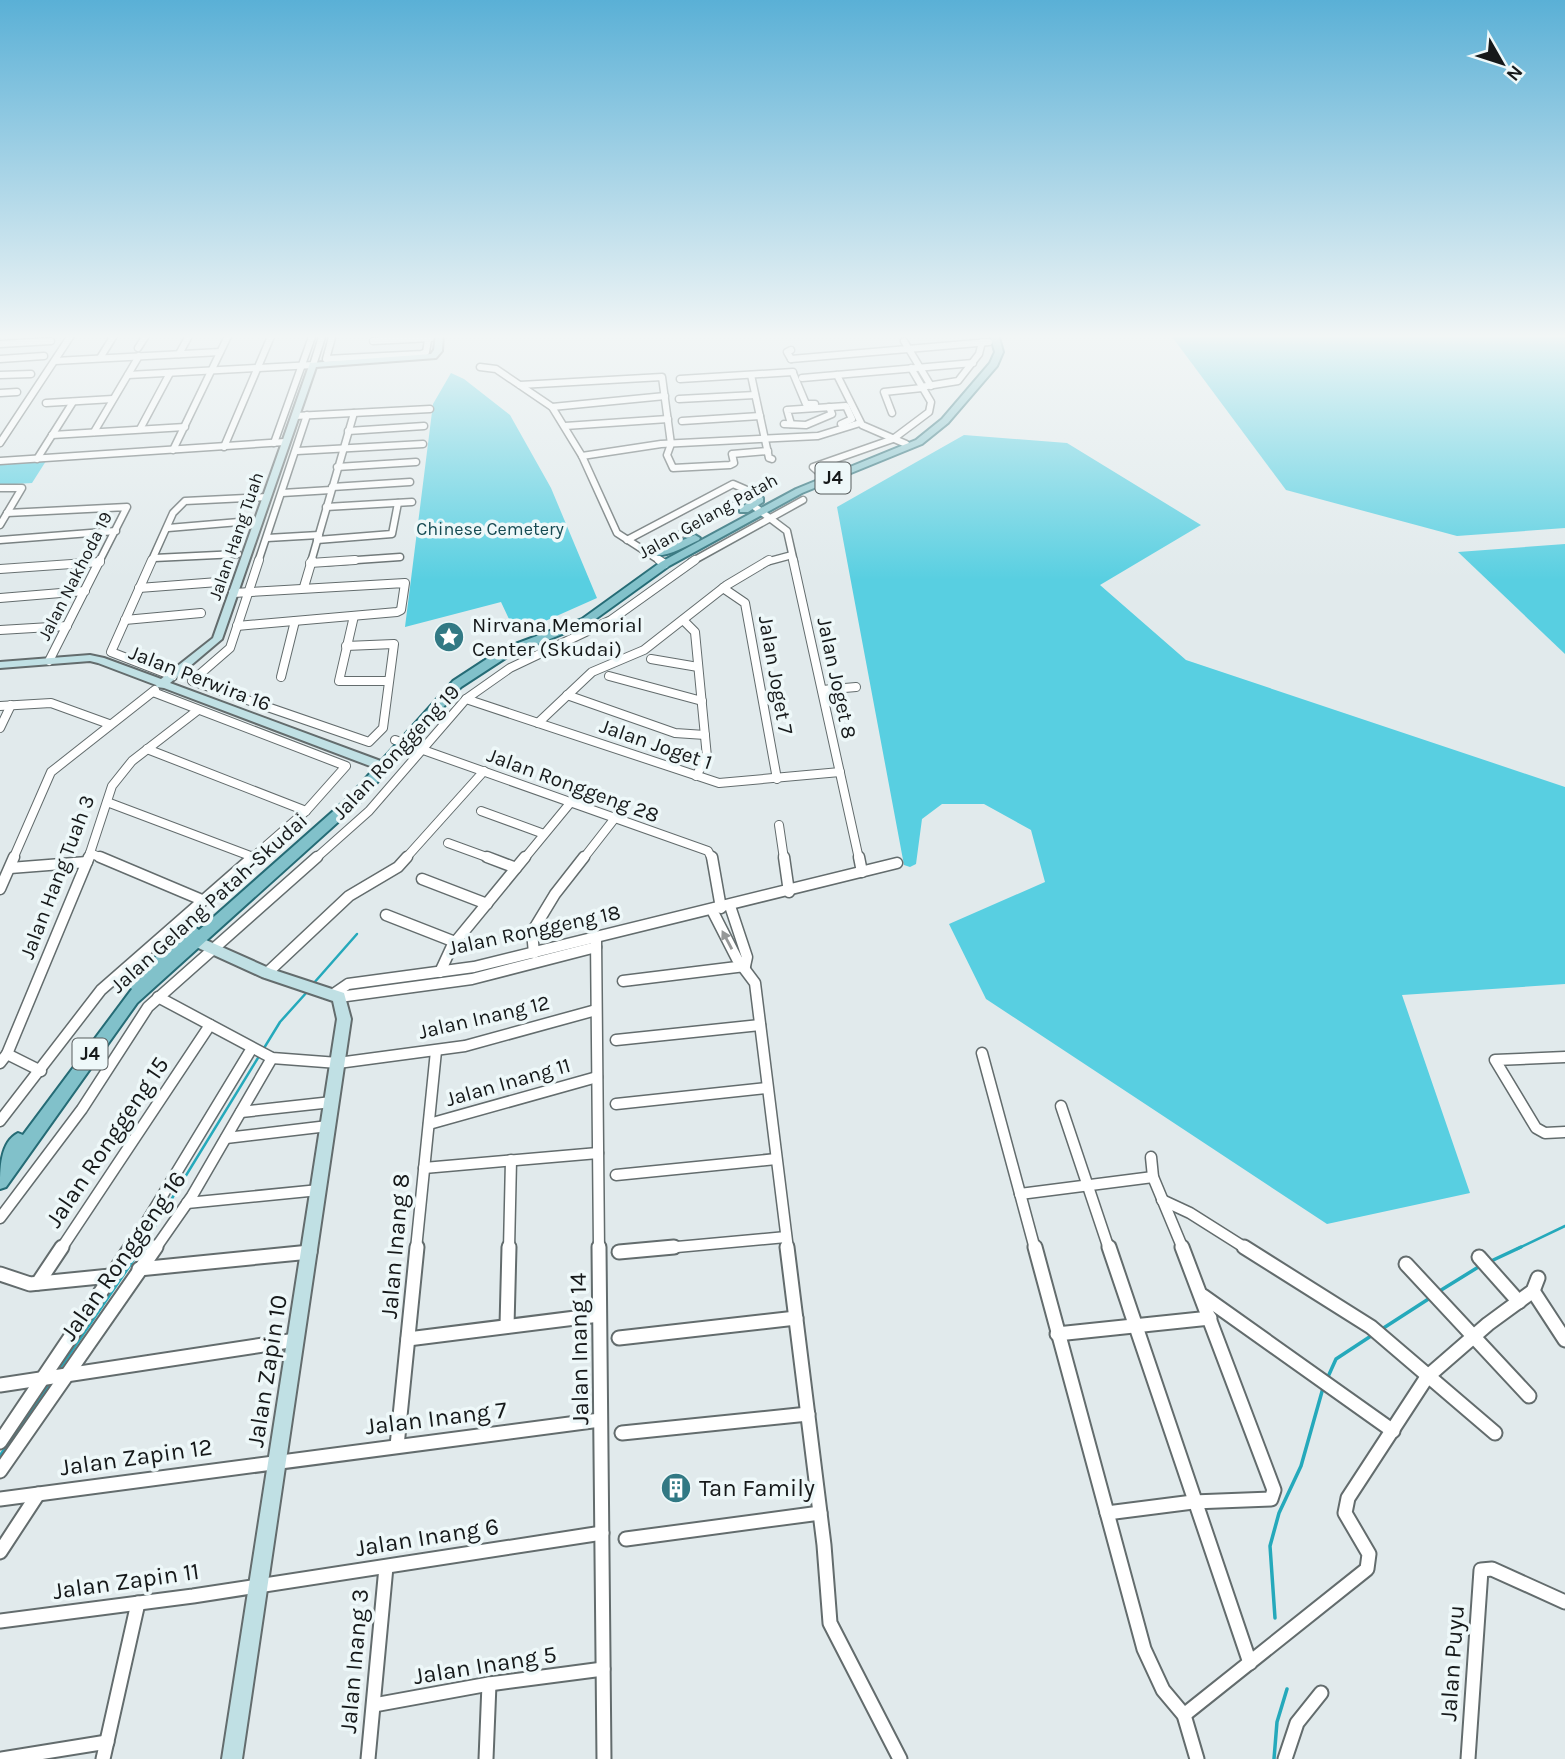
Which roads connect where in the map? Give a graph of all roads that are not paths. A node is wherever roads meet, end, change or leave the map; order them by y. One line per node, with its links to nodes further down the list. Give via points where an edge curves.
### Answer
1 (16, 416): 31 (street)
2 (64, 416): 32 (street)
3 (104, 416): 30 (street)
4 (147, 416): 28 (street)
5 (190, 416): 27 (street)
6 (237, 416): 42 (street)
7 (286, 416): 38 (street)
8 (295, 416): 36 (street, Jalan Hang Tuah)
9 (307, 416): 45 (street)
10 (353, 416): 29 (street)
11 (558, 416): 26 (street)
12 (746, 416): 22 (street)
13 (760, 416): 34 (street)
14 (787, 416): 24 (street, via 788,424)
15 (831, 416): 24 (street)
16 (850, 416): 33 (street, via 851,420)
17 (856, 416): 23 (street)
18 (924, 416): 35 (street)
19 (941, 416): 41 (main road, J4)
20 (947, 416): 41 (main road, via 931,434)
21 (668, 419): 26 (street); 40 (street)
22 (682, 421)
23 (860, 423): 33 (street); 35 (street)
24 (806, 425): 33 (street)
25 (424, 426): 29 (street)
26 (565, 426): 47 (street)
27 (185, 427): 28 (street); 44 (street)
28 (140, 429): 30 (street)
29 (348, 431): 43 (street)
30 (94, 432): 32 (street)
31 (3, 434): 37 (street)
32 (52, 435): 48 (street)
33 (809, 435): 34 (street)
34 (765, 439): 40 (street); 46 (street)
35 (893, 439): 41 (street); 53 (street, via 813,467)
36 (285, 442): 38 (street); 59 (street, Jalan Hang Tuah)
37 (0, 443)
38 (274, 443): 42 (street)
39 (423, 444): 43 (street)
40 (671, 444): 46 (street, via 667,453 673,468 680,470 730,465 734,463 732,454); 47 (street)
41 (906, 446): 53 (main road, Jalan Gelang Patah / J4); 64 (main road, Jalan Gelang Patah / J4)
42 (224, 447): 44 (street)
43 (343, 448): 45 (street); 52 (street)
44 (173, 450): 48 (street)
45 (296, 451): 57 (street)
46 (768, 451): 49 (street)
47 (582, 456): 75 (street, via 617,533)
48 (37, 459): 50 (street)
49 (772, 459)
50 (0, 461)
51 (415, 462): 52 (street)
52 (337, 467): 56 (street)
53 (823, 476): 64 (main road, Jalan Gelang Patah / J4)
54 (410, 482): 56 (street)
55 (0, 488): 65 (street, via 22,488)
56 (332, 488): 57 (street); 63 (street)
57 (282, 493): 72 (street)
58 (756, 495): 67 (main road, via 760,500); 75 (street, via 733,484); 79 (street)
59 (267, 497): 70 (street, via 188,500 179,503); 92 (street, Jalan Hang Tuah)
60 (803, 500): 66 (street, Jalan Ronggeng 19)
61 (412, 502): 62 (street)
62 (398, 503): 63 (street); 73 (street, via 392,534)
63 (326, 507): 73 (street)
64 (758, 509): 66 (street, Jalan Joget 8); 67 (main road, Jalan Gelang Patah / J4); 79 (main road, Jalan Gelang Patah / J4)
65 (7, 513): 69 (street); 71 (street, Jalan Nakhoda 19, via 126,506)
66 (771, 517): 77 (street, Jalan Joget 8, via 787,531); 83 (street, Jalan Ronggeng 19)
67 (728, 521): 79 (main road, Jalan Gelang Patah / J4)
68 (239, 522): 70 (street)
69 (0, 525)
70 (168, 528): 80 (street)
71 (116, 531): 74 (street); 81 (street, Jalan Nakhoda 19)
72 (267, 538): 73 (street); 91 (street)
73 (318, 538): 82 (street)
74 (0, 540)
75 (630, 542): 79 (street)
76 (238, 554): 80 (street)
77 (792, 555): 89 (street, via 771,559); 113 (street, Jalan Joget 8)
78 (400, 557): 82 (street)
79 (657, 557): 85 (main road, Jalan Gelang Patah / J4); 85 (main road)
80 (154, 558): 87 (street)
81 (100, 562): 84 (street); 90 (street, Jalan Nakhoda 19)
82 (310, 563): 88 (street)
83 (682, 567): 85 (street); 115 (street, Jalan Ronggeng 19, via 611,620 510,668)
84 (0, 569)
85 (643, 575): 126 (main road, Jalan Gelang Patah / J4, via 586,621 532,640 476,671)
86 (218, 582): 87 (street)
87 (139, 587): 96 (street)
88 (304, 587): 91 (street); 95 (street, via 404,582 400,612)
89 (723, 588): 97 (street); 135 (street, Jalan Joget 7, via 745,603)
90 (85, 591): 93 (street); 99 (street, Jalan Nakhoda 19)
91 (247, 592): 92 (street); 100 (street)
92 (233, 593): 107 (street, Jalan Hang Tuah, via 217,639)
93 (0, 598)
94 (201, 614): 96 (street)
95 (354, 616): 98 (street); 102 (street)
96 (125, 620): 107 (street, via 112,654)
97 (683, 620): 106 (street, via 695,632); 114 (street, via 644,650 592,672)
98 (295, 621): 100 (street); 109 (street)
99 (67, 626): 101 (street); 104 (street, Jalan Nakhoda 19)
100 (237, 626): 123 (street, via 227,652 192,681)
101 (0, 630)
102 (346, 646): 110 (street, via 340,682); 110 (street, via 394,643)
103 (651, 659): 106 (street)
104 (49, 661): 105 (street, Jalan Perwira 16); 112 (street, Jalan Perwira 16, via 90,658)
105 (0, 665)
106 (698, 667): 116 (street)
107 (173, 676): 112 (street, Jalan Hang Tuah)
108 (609, 676): 116 (street)
109 (281, 677)
110 (388, 681): 123 (street, via 383,728 373,740 365,743)
111 (856, 687): 113 (street)
112 (157, 689): 119 (street); 121 (street); 125 (street, Jalan Perwira 16)
113 (822, 690): 133 (street, Jalan Joget 8)
114 (567, 695): 120 (street); 124 (street, via 675,733)
115 (466, 699): 120 (street, Jalan Joget 1); 130 (street, Jalan Ronggeng 19)
116 (702, 701): 124 (street)
117 (11, 705): 118 (street); 121 (street, via 51,703); 122 (street)
118 (0, 706)
119 (198, 710): 127 (street); 129 (street, Jalan Hang Tuah 3)
120 (538, 723): 134 (street, Jalan Joget 1)
121 (109, 724): 147 (street, via 51,772)
122 (0, 728)
123 (337, 733): 128 (street)
124 (705, 735): 134 (street, via 708,757)
125 (299, 736): 127 (street); 128 (street, Jalan Perwira 16)
126 (399, 741): 130 (street, Jalan Ronggeng 28); 131 (main road, Jalan Gelang Patah / J4)
127 (290, 745): 138 (street, via 346,765)
128 (324, 745): 131 (street, Jalan Perwira 16)
129 (147, 749): 136 (street, Jalan Hang Tuah 3, via 122,770); 138 (street)
130 (424, 750): 132 (street, Jalan Ronggeng 28); 160 (street, Jalan Ronggeng 19, via 369,811)
131 (378, 765): 157 (main road, Jalan Gelang Patah-Skudai / J4, via 346,808)
132 (484, 771): 137 (street, Jalan Ronggeng 28); 164 (street, via 398,867 349,896)
133 (840, 772): 135 (street, Jalan Joget 1); 149 (street, Jalan Joget 8)
134 (696, 776): 135 (street, Jalan Joget 1, via 719,783)
135 (777, 779)
136 (107, 802): 144 (street); 145 (street, Jalan Hang Tuah 3)
137 (571, 802): 140 (street, Jalan Ronggeng 28); 142 (street)
138 (306, 811): 144 (street)
139 (481, 811): 142 (street)
140 (615, 818): 155 (street, Jalan Ronggeng 28, via 711,853); 161 (street, via 555,894 532,932)
141 (779, 825): 152 (street)
142 (544, 834): 148 (street)
143 (448, 843): 148 (street)
144 (253, 857): 153 (street)
145 (89, 858): 147 (street); 153 (street); 176 (street, Jalan Hang Tuah 3)
146 (897, 863): 149 (street, Jalan Ronggeng 18)
147 (10, 868): 151 (street)
148 (516, 868): 154 (street)
149 (862, 872): 152 (street, Jalan Ronggeng 18)
150 (422, 879): 154 (street)
151 (0, 889)
152 (789, 892): 155 (street, Jalan Ronggeng 18)
153 (202, 900): 178 (street, via 101,990)
154 (487, 904): 158 (street)
155 (721, 908): 159 (street, Jalan Ronggeng 18); 162 (street, one-way to 155, via 737,959); 162 (street, via 747,957)
156 (386, 915): 158 (street)
157 (192, 939): 160 (street); 194 (main road, Jalan Gelang Patah-Skudai / J4, via 140,979 101,1022); 198 (main road, Jalan Gelang Patah-Skudai / J4, via 109,1026)
158 (455, 942): 163 (street)
159 (596, 943): 161 (street, Jalan Ronggeng 18); 166 (street, via 472,979); 168 (street, Jalan Inang 14)
160 (215, 949): 164 (street); 167 (street, Jalan Ronggeng 19)
161 (534, 953): 163 (street, Jalan Ronggeng 18)
162 (745, 966): 165 (street); 170 (street, via 754,983)
163 (440, 972): 166 (street, Jalan Ronggeng 18, via 348,985)
164 (267, 973): 166 (street)
165 (623, 981)
166 (335, 996): 177 (street, Jalan Zapin 10, via 344,1019)
167 (158, 997): 169 (street); 204 (street, Jalan Ronggeng 19)
168 (596, 1010): 172 (street, Jalan Inang 12); 179 (street, Jalan Inang 14)
169 (210, 1025): 173 (street); 213 (street, Jalan Ronggeng 15)
170 (760, 1025): 171 (street); 180 (street)
171 (616, 1040)
172 (436, 1051): 177 (street, Jalan Inang 12); 186 (street, Jalan Inang 8)
173 (261, 1053): 177 (street, Jalan Inang 12); 184 (street, Jalan Ronggeng 16); 212 (street, Jalan Ronggeng 16)
174 (982, 1054): 201 (street)
175 (1565, 1057): 188 (street, via 1495,1060 1541,1132)
176 (4, 1059): 178 (street, Jalan Hang Tuah 3)
177 (338, 1063): 181 (street, Jalan Zapin 10)
178 (41, 1071): 185 (street)
179 (597, 1077): 186 (street, Jalan Inang 11); 190 (street, Jalan Inang 14)
180 (767, 1088): 182 (street); 192 (street)
181 (332, 1102): 184 (street); 187 (street, Jalan Zapin 10)
182 (616, 1104)
183 (1061, 1106): 199 (street)
184 (241, 1112): 189 (street, Jalan Ronggeng 16)
185 (0, 1121)
186 (429, 1124): 195 (street, Jalan Inang 8)
187 (328, 1126): 189 (street); 200 (street, Jalan Zapin 10)
188 (1565, 1132)
189 (226, 1138): 203 (street, Jalan Ronggeng 16)
190 (598, 1153): 193 (street); 216 (street, Jalan Inang 14)
191 (1151, 1157): 197 (street)
192 (776, 1159): 196 (street); 205 (street)
193 (511, 1160): 195 (street); 219 (street)
194 (0, 1165)
195 (424, 1168): 225 (street, Jalan Inang 8)
196 (616, 1175)
197 (1153, 1177): 199 (street); 202 (street)
198 (0, 1181)
199 (1088, 1183): 201 (street); 220 (street)
200 (319, 1190): 203 (street); 206 (street, Jalan Zapin 10)
201 (1020, 1194): 221 (street)
202 (1162, 1200): 214 (street); 228 (street, via 1371,1327)
203 (187, 1203): 210 (street, Jalan Ronggeng 16)
204 (0, 1218)
205 (786, 1237): 207 (street); 217 (street)
206 (310, 1252): 210 (street); 224 (street, Jalan Zapin 10)
207 (619, 1252)
208 (1484, 1262): 215 (street)
209 (1406, 1264): 222 (street)
210 (139, 1269): 227 (street, Jalan Ronggeng 16)
211 (0, 1274): 213 (street)
212 (110, 1276): 213 (street); 229 (street, Jalan Ronggeng 16)
213 (38, 1283)
214 (1202, 1295): 218 (street); 234 (street)
215 (1519, 1303): 222 (street); 226 (street, via 1535,1285)
216 (600, 1315): 219 (street); 233 (street, Jalan Inang 14)
217 (796, 1318): 223 (street); 232 (street)
218 (1210, 1318): 220 (street); 243 (street, via 1275,1490 1271,1499)
219 (507, 1326): 225 (street)
220 (1135, 1329): 221 (street); 243 (street)
221 (1057, 1335): 245 (street)
222 (1474, 1335): 228 (street); 231 (street)
223 (619, 1338)
224 (298, 1339): 227 (street); 239 (street, Jalan Zapin 10)
225 (408, 1339): 238 (street, Jalan Inang 8)
226 (1565, 1340)
227 (65, 1377): 229 (street); 240 (street, Jalan Ronggeng 16)
228 (1427, 1377): 234 (street); 236 (street)
229 (41, 1381): 230 (street); 237 (street, Jalan Ronggeng 16)
230 (0, 1385)
231 (1529, 1396)
232 (808, 1414): 235 (street); 244 (street)
233 (600, 1420): 238 (street, Jalan Inang 7); 246 (street, Jalan Inang 14)
234 (1393, 1431): 254 (street, via 1349,1498 1345,1513 1369,1554 1367,1569)
235 (622, 1433)
236 (1496, 1433)
237 (0, 1442)
238 (397, 1446): 239 (street, Jalan Inang 7)
239 (278, 1461): 241 (street, Jalan Zapin 12); 250 (street, Jalan Zapin 10)
240 (0, 1471)
241 (38, 1494): 242 (street, Jalan Zapin 12); 248 (street)
242 (0, 1499)
243 (1193, 1502): 245 (street); 254 (street)
244 (820, 1513): 247 (street); 267 (street, via 830,1623)
245 (1107, 1513): 259 (street, via 1150,1667)
246 (602, 1533): 249 (street, Jalan Inang 6); 255 (street, Jalan Inang 14)
247 (626, 1539)
248 (0, 1552)
249 (386, 1567): 250 (street, Jalan Inang 6); 258 (street, Jalan Inang 3)
250 (258, 1585): 252 (street, Jalan Zapin 11); 263 (street, Jalan Zapin 10)
251 (1565, 1602): 270 (street, Jalan Puyu, via 1492,1569 1481,1570)
252 (138, 1603): 253 (street, Jalan Zapin 11); 260 (street)
253 (0, 1620)
254 (1250, 1663): 259 (street)
255 (603, 1669): 256 (street, Jalan Inang 5); 266 (street, Jalan Inang 14)
256 (489, 1684): 258 (street, Jalan Inang 5); 265 (street)
257 (1321, 1693): 269 (street, via 1302,1709)
258 (374, 1705): 264 (street, Jalan Inang 3)
259 (1184, 1715): 268 (street)
260 (107, 1742): 261 (street); 262 (street)
261 (2, 1759)
262 (103, 1759)
263 (232, 1759)
264 (368, 1759)
265 (486, 1759)
266 (604, 1759)
267 (900, 1759)
268 (1197, 1759)
269 (1285, 1759)
270 (1468, 1759)

